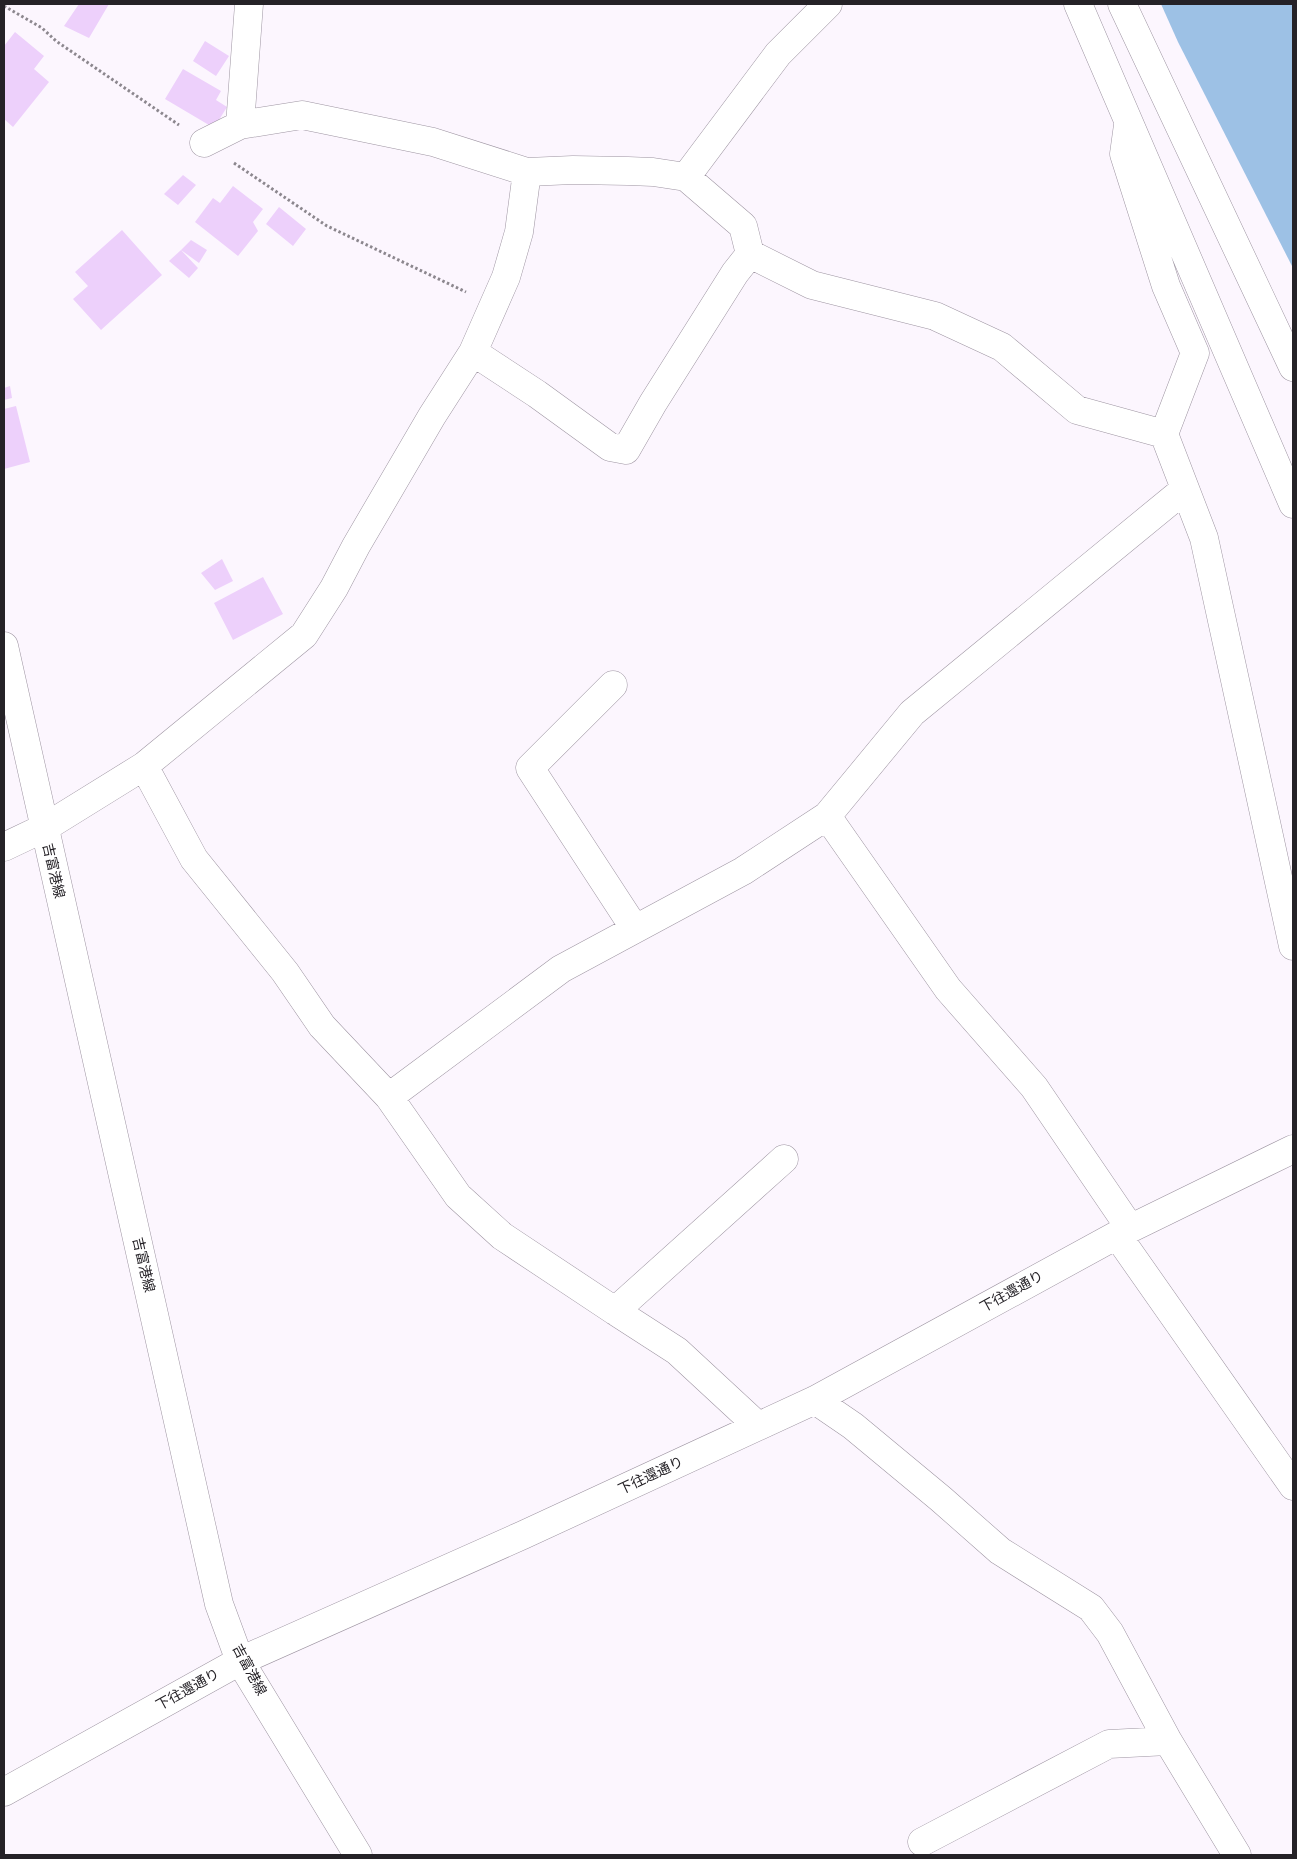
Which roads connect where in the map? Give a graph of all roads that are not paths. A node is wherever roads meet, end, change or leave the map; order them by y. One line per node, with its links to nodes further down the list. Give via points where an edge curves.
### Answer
1 (249, 4): 6 (street)
2 (828, 4): 9 (street, via 778,54)
3 (1078, 4): 5 (street)
4 (1122, 4): 14 (street)
5 (1129, 118): 11 (street); 13 (street, via 1124,154 1166,286)
6 (240, 126): 7 (street); 8 (street, via 302,115 434,142)
7 (204, 143)
8 (527, 172): 9 (street, via 653,172); 12 (street, via 519,232 506,276)
9 (686, 177): 10 (street, via 743,226)
10 (750, 254): 12 (street, via 735,273 626,450 610,447); 15 (street, via 812,285 935,316 1002,347 1077,410)
11 (1223, 344): 13 (street); 17 (street)
12 (473, 352): 20 (street, via 304,635)
13 (1195, 353): 15 (street)
14 (1293, 367)
15 (1164, 434): 16 (street)
16 (1185, 489): 21 (street, via 912,713); 25 (street, via 1204,538)
17 (1293, 504)
18 (4, 646): 22 (street, 吉富港線)
19 (613, 685): 24 (street, via 530,768)
20 (144, 766): 22 (street); 26 (street, via 194,859 286,972 322,1026)
21 (827, 816): 24 (street, via 742,871); 29 (street, via 948,988 1034,1087)
22 (44, 828): 23 (street); 34 (street, 吉富港線, via 219,1604)
23 (4, 846)
24 (635, 929): 26 (street, via 560,969)
25 (1293, 946)
26 (389, 1096): 30 (street, via 458,1196 502,1236)
27 (1293, 1149): 29 (street, 下往還通り)
28 (784, 1158): 30 (street)
29 (1124, 1232): 31 (street, 下往還通り); 33 (street)
30 (615, 1311): 32 (street, via 677,1351)
31 (815, 1400): 32 (street, 下往還通り); 35 (street, via 853,1426 1000,1551 1091,1608 1110,1633)
32 (758, 1426): 34 (street, 下往還通り)
33 (1293, 1486)
34 (240, 1661): 36 (street, 下往還通り); 38 (street, 吉富港線)
35 (1168, 1741): 37 (street, via 1109,1744); 39 (street)
36 (4, 1792)
37 (922, 1842)
38 (358, 1855)
39 (1238, 1855)

